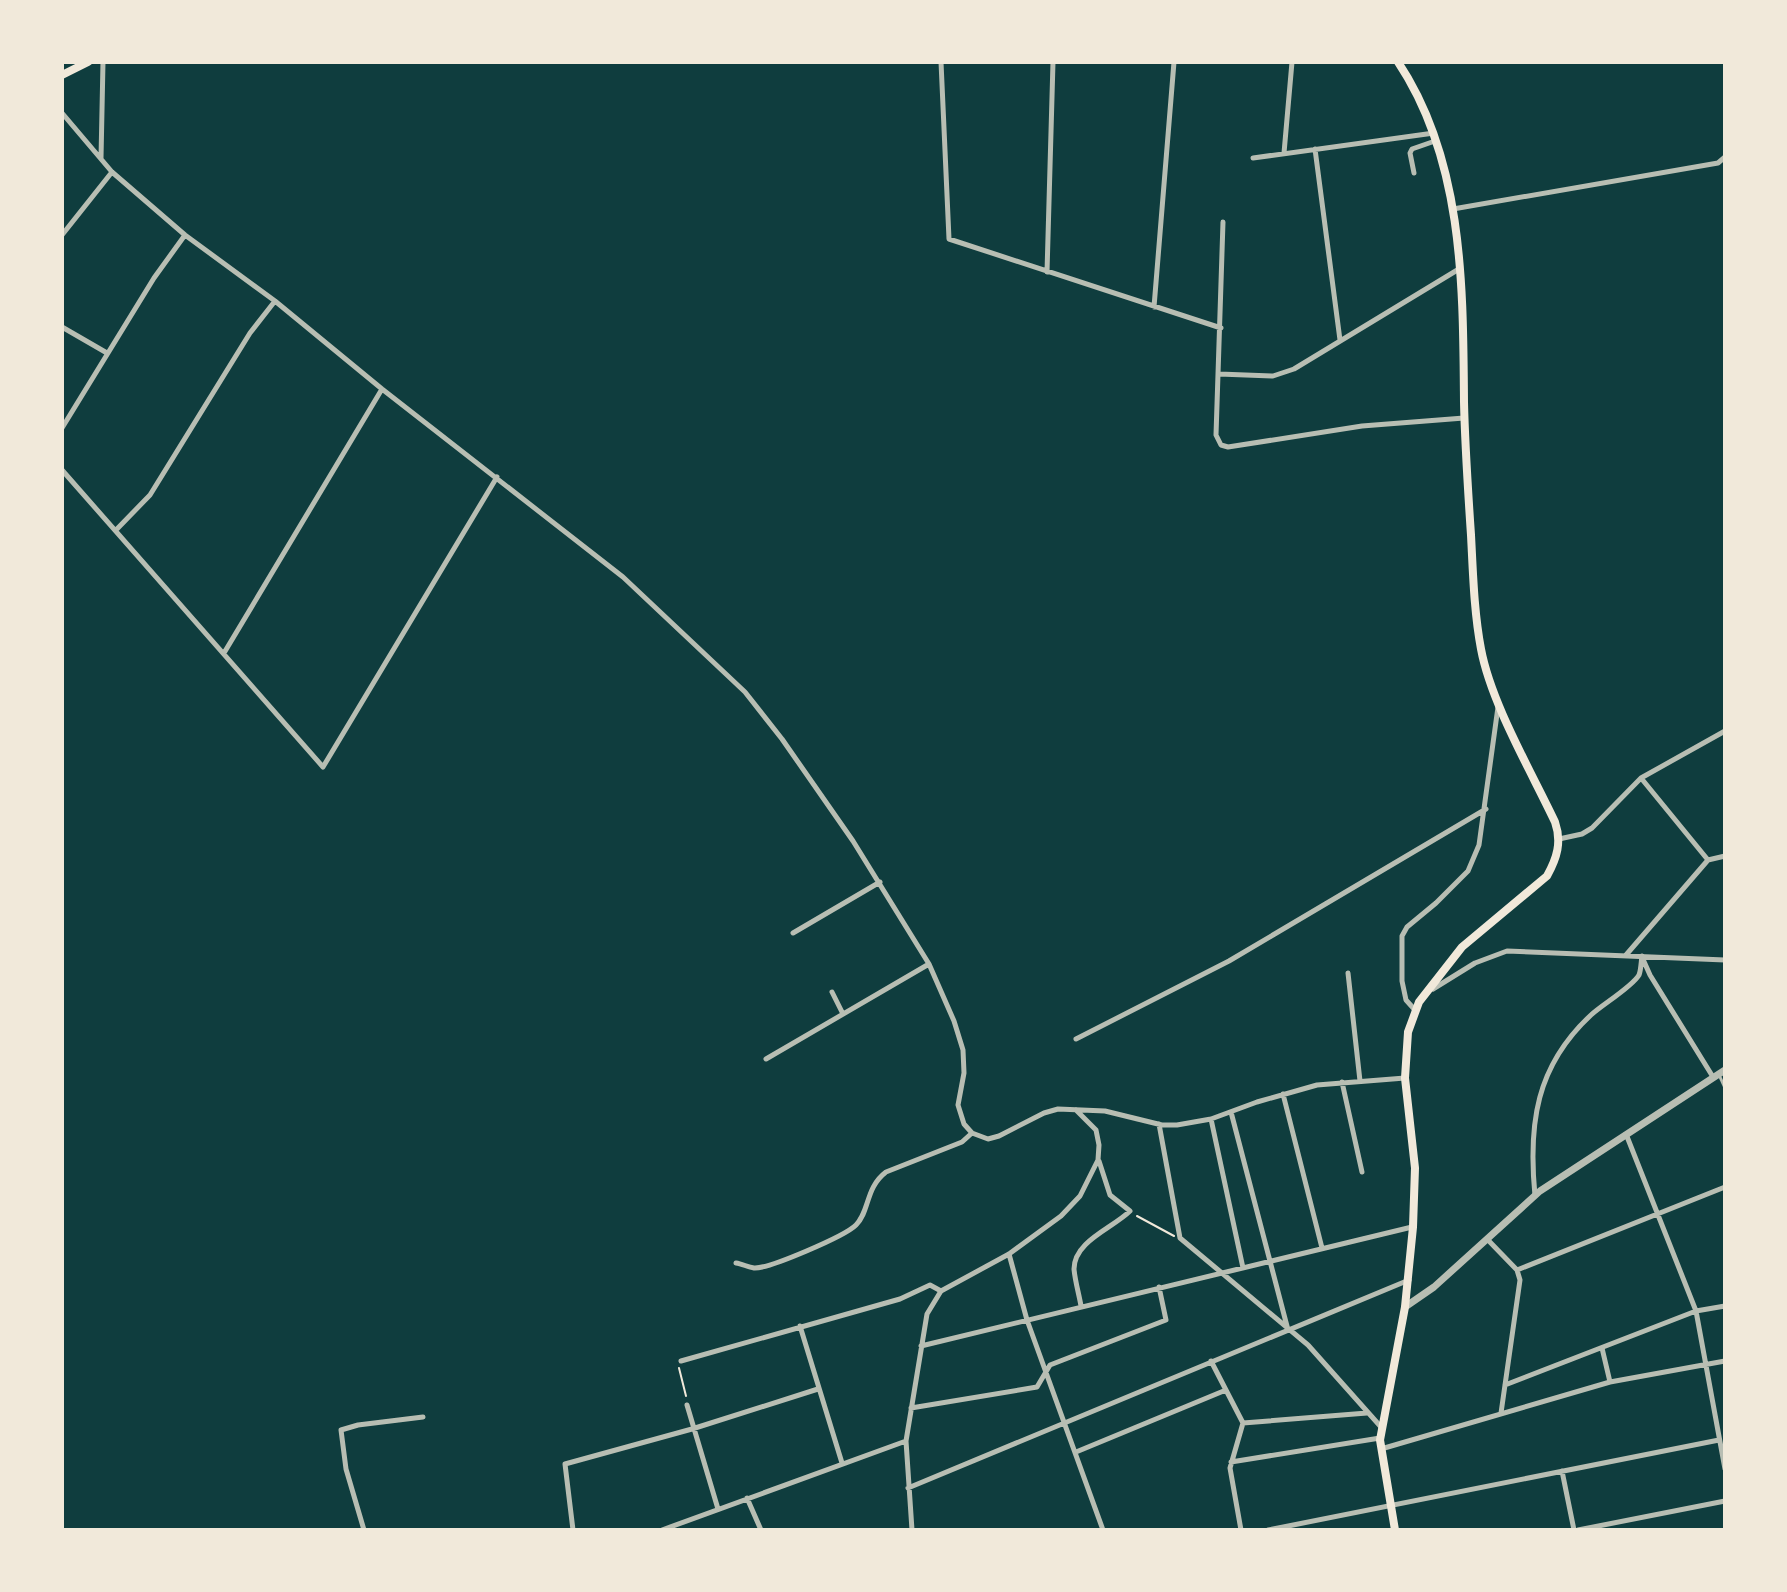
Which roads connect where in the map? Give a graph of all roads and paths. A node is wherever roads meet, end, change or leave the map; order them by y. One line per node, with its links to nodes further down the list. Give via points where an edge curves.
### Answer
1 (88, 62): 8 (main road)
2 (103, 62): 15 (street)
3 (941, 62): 23 (street, via 949,239)
4 (1053, 62): 23 (street)
5 (1174, 62): 25 (street)
6 (1292, 62): 12 (street)
7 (1398, 62): 10 (main road)
8 (62, 75)
9 (62, 113): 15 (street)
10 (1436, 136): 11 (street); 17 (street, via 1412,149); 18 (main road)
11 (1315, 149): 12 (street); 28 (street)
12 (1284, 153): 14 (street)
13 (1725, 157): 18 (street, via 1718,163)
14 (1253, 158)
15 (101, 159): 16 (street)
16 (112, 172): 20 (street); 21 (street)
17 (1414, 173)
18 (1453, 209): 22 (main road)
19 (1223, 222): 27 (street)
20 (62, 235)
21 (185, 235): 24 (street); 29 (street)
22 (1460, 269): 28 (street); 32 (main road)
23 (1047, 272): 25 (street)
24 (275, 301): 31 (street); 36 (street, via 150,495)
25 (1154, 307): 27 (street)
26 (62, 327): 29 (street)
27 (1221, 328): 30 (street)
28 (1340, 340): 30 (street, via 1273,376)
29 (107, 353): 33 (street)
30 (1219, 374): 32 (street, via 1216,435 1228,447 1362,426)
31 (382, 389): 35 (street); 37 (street)
32 (1464, 418): 38 (main road, via 1476,615 1481,652)
33 (62, 428)
34 (62, 470): 36 (street)
35 (497, 477): 37 (street, via 323,767); 45 (street, via 623,577 745,692)
36 (116, 530): 37 (street)
37 (224, 653)
38 (1499, 702): 41 (street); 42 (main road)
39 (1725, 731): 40 (street)
40 (1641, 778): 42 (street, via 1592,828); 44 (street)
41 (1486, 809): 54 (street, via 1468,871 1403,932 1402,981 1406,1000); 56 (street, via 1229,961)
42 (1559, 839): 53 (main road, via 1547,876 1462,947)
43 (1725, 856): 44 (street)
44 (1708, 860): 47 (street)
45 (880, 882): 46 (street); 50 (street)
46 (793, 933)
47 (1626, 956): 48 (street); 53 (street, via 1507,951)
48 (1642, 956): 49 (street); 58 (street); 73 (street, via 1638,975 1573,1033 1548,1072 1531,1142)
49 (1725, 960)
50 (929, 964): 55 (street); 68 (street, via 960,1038 964,1073 958,1105)
51 (1348, 973): 60 (street)
52 (832, 992): 55 (street)
53 (1425, 993): 54 (main road)
54 (1415, 1010): 59 (main road)
55 (843, 1014): 57 (street)
56 (1076, 1039)
57 (766, 1059)
58 (1719, 1073): 62 (lane); 69 (street)
59 (1405, 1078): 60 (street); 76 (main road, via 1415,1168)
60 (1360, 1081): 61 (street)
61 (1342, 1082): 63 (street); 71 (street)
62 (1725, 1088)
63 (1283, 1094): 65 (street); 79 (street)
64 (1076, 1109): 67 (street); 68 (street, via 1044,1113 988,1139); 70 (street, via 1096,1130)
65 (1231, 1112): 66 (street); 81 (street)
66 (1211, 1119): 67 (street); 83 (street)
67 (1159, 1124): 77 (street)
68 (972, 1133): 82 (street, via 962,1142 886,1172 877,1179 857,1224 838,1235 755,1268)
69 (1626, 1134): 73 (street); 75 (street)
70 (1098, 1160): 74 (street, via 1110,1195); 80 (street, via 1090,1181 1061,1216)
71 (1362, 1172)
72 (1725, 1187): 75 (street)
73 (1535, 1196): 78 (street)
74 (1130, 1211): 77 (path); 89 (street, via 1087,1243 1076,1258)
75 (1658, 1212): 84 (street); 92 (street)
76 (1413, 1227): 79 (street); 86 (main road)
77 (1180, 1238): 85 (street)
78 (1487, 1239): 84 (street); 91 (street)
79 (1322, 1248): 81 (street)
80 (1009, 1254): 88 (street); 93 (street)
81 (1271, 1261): 83 (street); 95 (street)
82 (736, 1263)
83 (1243, 1268): 85 (street)
84 (1517, 1270): 104 (street, via 1520,1280)
85 (1222, 1273): 87 (street); 95 (street)
86 (1409, 1280): 91 (main road); 95 (street)
87 (1159, 1287): 89 (street); 102 (street, via 1166,1320 1050,1365)
88 (941, 1291): 94 (street, via 930,1285 900,1299); 96 (street, via 927,1314)
89 (1081, 1306): 93 (street)
90 (1725, 1306): 92 (street)
91 (1405, 1307): 114 (main road)
92 (1696, 1311): 97 (street); 101 (street)
93 (1027, 1320): 96 (street); 102 (street)
94 (800, 1326): 98 (street); 105 (street)
95 (1288, 1330): 99 (street); 109 (street, via 1324,1362)
96 (921, 1346): 108 (street)
97 (1602, 1348): 103 (street); 104 (street)
98 (681, 1361): 107 (path)
99 (1211, 1361): 106 (street); 112 (street)
100 (1725, 1361): 101 (street)
101 (1708, 1364): 103 (street); 117 (street)
102 (1047, 1371): 108 (street, via 1037,1387); 112 (street)
103 (1610, 1382): 110 (street)
104 (1505, 1385): 110 (street)
105 (818, 1389): 115 (street); 122 (street)
106 (1226, 1390): 113 (street); 120 (street)
107 (687, 1405): 115 (street)
108 (911, 1408): 118 (street)
109 (1367, 1413): 113 (street); 114 (street)
110 (1501, 1413): 119 (street)
111 (423, 1417): 130 (street, via 341,1430)
112 (1064, 1422): 120 (street); 125 (street)
113 (1243, 1423): 121 (street)
114 (1381, 1427): 116 (main road)
115 (692, 1429): 129 (street); 131 (street, via 565,1464)
116 (1380, 1438): 119 (main road); 121 (street)
117 (1719, 1440): 123 (street); 124 (street)
118 (906, 1441): 122 (street); 125 (street)
119 (1380, 1450): 128 (main road)
120 (1076, 1452): 135 (street)
121 (1231, 1462): 136 (street)
122 (842, 1463): 126 (street)
123 (1725, 1469)
124 (1562, 1471): 128 (street); 139 (street)
125 (908, 1488): 134 (street)
126 (747, 1498): 129 (street); 133 (street)
127 (1725, 1501): 139 (street)
128 (1390, 1507): 137 (street); 138 (main road)
129 (718, 1509): 132 (street)
130 (364, 1530)
131 (573, 1530)
132 (662, 1530)
133 (761, 1530)
134 (912, 1530)
135 (1103, 1530)
136 (1241, 1530)
137 (1268, 1530)
138 (1395, 1530)
139 (1576, 1530)

